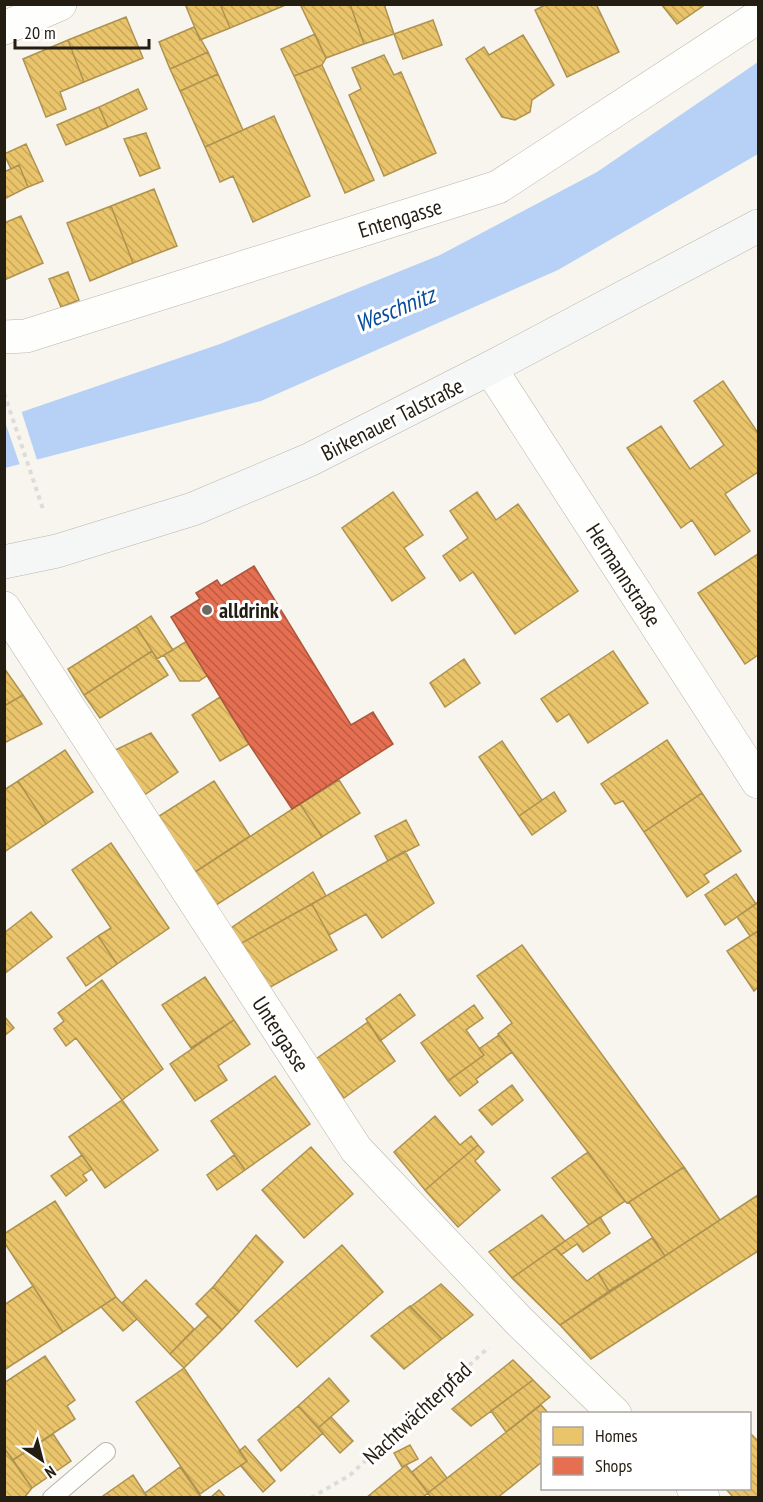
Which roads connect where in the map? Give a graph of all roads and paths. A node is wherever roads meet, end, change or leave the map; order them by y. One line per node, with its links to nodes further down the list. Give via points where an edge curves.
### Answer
1 (60, 4): 3 (street)
2 (759, 17): 5 (street, Entengasse, via 498,187 26,336)
3 (4, 28)
4 (759, 226): 6 (main road, Birkenauer Talstraße)
5 (4, 337)
6 (490, 368): 9 (main road, Birkenauer Talstraße, via 309,460 193,509); 11 (street, Hermannstraße)
7 (4, 393): 8 (path)
8 (36, 486)
9 (4, 562)
10 (4, 608): 12 (street, Untergasse, via 356,1149)
11 (759, 782)
12 (518, 1320): 13 (street, Untergasse); 16 (path, Nachtwächterpfad, via 350,1475)
13 (614, 1412)
14 (106, 1452): 15 (lane)
15 (52, 1497)
16 (311, 1497)

